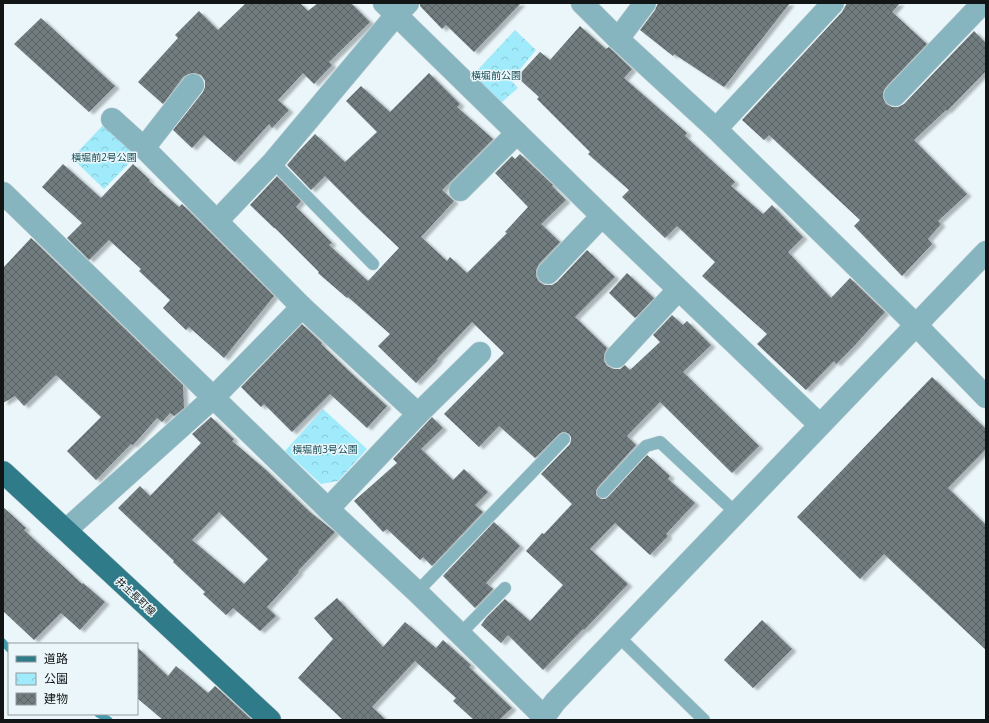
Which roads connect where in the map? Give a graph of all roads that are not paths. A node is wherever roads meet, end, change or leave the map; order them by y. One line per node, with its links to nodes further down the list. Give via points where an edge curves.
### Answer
1 (582, 3): 6 (street)
2 (644, 3): 6 (street)
3 (833, 3): 10 (street)
4 (982, 6): 8 (street)
5 (396, 7): 11 (street); 13 (street)
6 (618, 39): 10 (street)
7 (193, 85): 12 (street)
8 (896, 95)
9 (112, 119): 12 (street)
10 (716, 129): 23 (street)
11 (517, 133): 14 (street); 16 (street)
12 (144, 148): 17 (street)
13 (273, 162): 17 (street); 19 (lane)
14 (460, 190)
15 (3, 193): 27 (street)
16 (602, 216): 20 (street); 21 (street)
17 (218, 221): 22 (street)
18 (986, 252): 23 (street)
19 (373, 264)
20 (548, 273)
21 (678, 290): 25 (street); 29 (street)
22 (302, 307): 27 (street); 28 (street)
23 (916, 325): 26 (street); 29 (street)
24 (480, 352): 28 (street)
25 (616, 357)
26 (986, 397)
27 (213, 398): 33 (street); 35 (street)
28 (418, 414): 33 (street)
29 (820, 425): 34 (street)
30 (564, 438): 37 (lane)
31 (3, 472): 35 (main road, 井土長町線)
32 (603, 492): 34 (lane, via 646,446 660,442)
33 (328, 509): 37 (street)
34 (736, 513): 39 (street)
35 (66, 530): 41 (main road, 井土長町線)
36 (505, 588): 38 (lane)
37 (417, 592): 38 (street)
38 (460, 634): 40 (street)
39 (618, 636): 40 (street); 42 (lane)
40 (543, 718)
41 (270, 720)
42 (704, 720)

